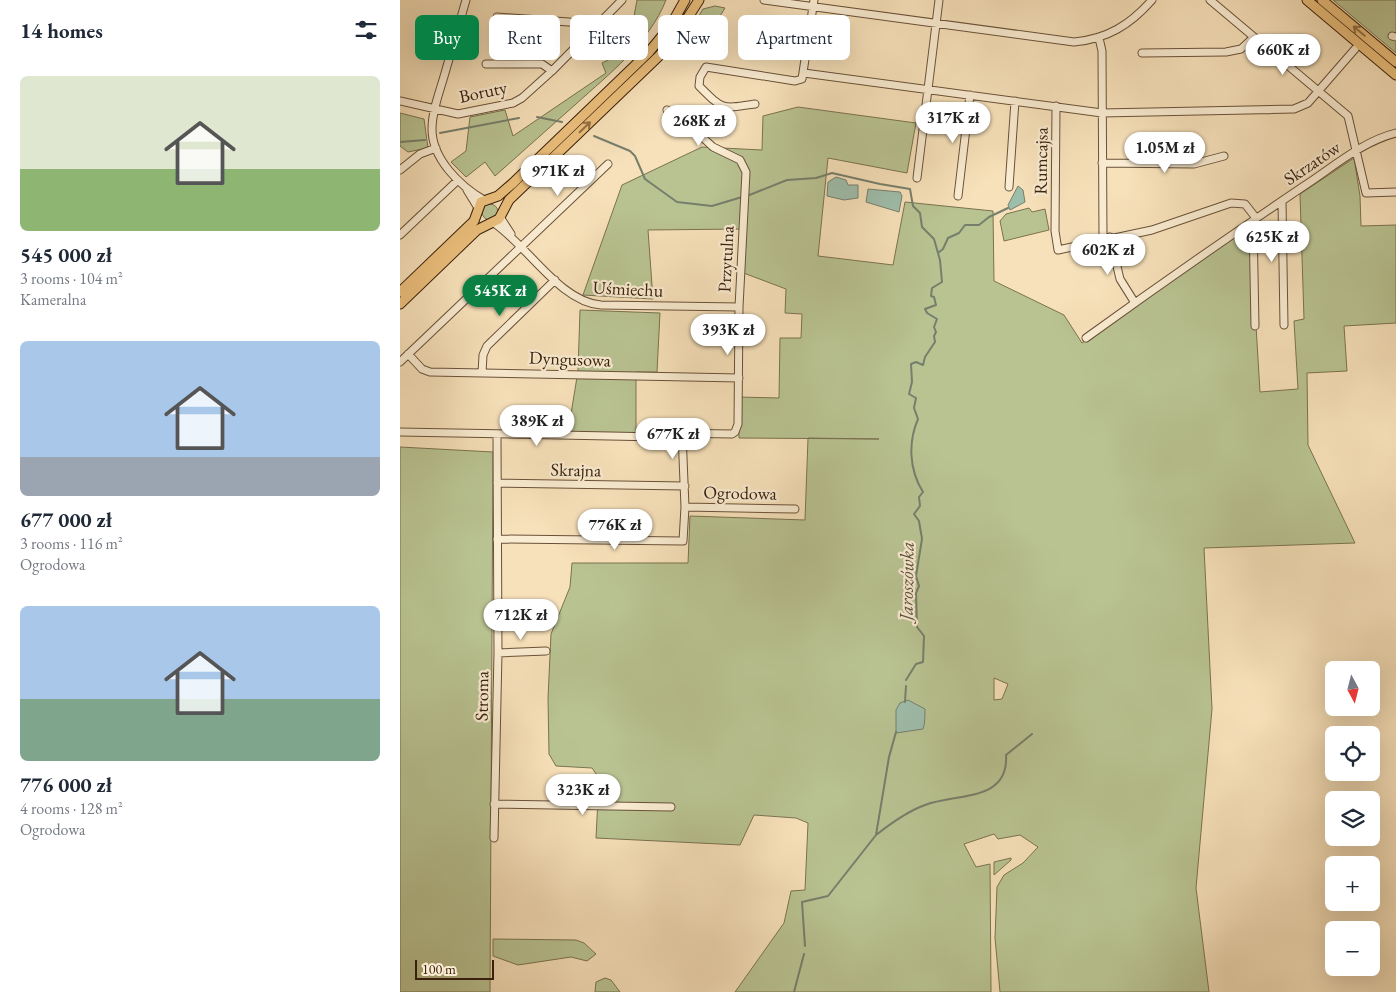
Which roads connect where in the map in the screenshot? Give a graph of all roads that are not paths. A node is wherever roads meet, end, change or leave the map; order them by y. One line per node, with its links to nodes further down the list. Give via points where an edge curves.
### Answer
1 (466, 0): 34 (street)
2 (622, 0): 13 (street, Boruty)
3 (685, 0): 51 (main road, via 650,52 513,183 498,196)
4 (699, 0): 54 (main road, one-way to 4, via 509,200 659,56)
5 (764, 0): 11 (street)
6 (940, 0): 15 (street)
7 (1152, 0): 17 (street, via 1129,24)
8 (1210, 0): 16 (street)
9 (1307, 0): 14 (main road)
10 (1322, 0): 12 (main road)
11 (814, 4): 15 (street); 24 (street)
12 (1333, 9): 14 (main road, via 1333,14); 21 (main road, one-way to 12)
13 (608, 15)
14 (1325, 15): 25 (main road)
15 (936, 24): 17 (street, via 1066,42); 26 (street)
16 (1254, 37): 20 (street, via 1241,49 1226,52); 27 (street)
17 (1099, 38): 36 (street)
18 (1355, 49): 27 (street)
19 (570, 53): 23 (street, Boruty)
20 (1142, 53)
21 (1396, 62)
22 (486, 64): 23 (street, via 542,64)
23 (552, 71): 34 (street, Boruty, via 522,98 503,106 458,114)
24 (804, 73): 26 (street); 32 (street, via 802,79 796,81 706,67 699,86)
25 (1396, 75)
26 (929, 88): 28 (street); 45 (street)
27 (1318, 92): 36 (street, via 1304,106 1294,109); 40 (street, via 1348,116)
28 (970, 95): 30 (street); 50 (street)
29 (400, 101): 34 (street, Boruty)
30 (1015, 101): 33 (street); 48 (street)
31 (755, 104): 32 (street, via 725,108)
32 (718, 105): 38 (street)
33 (1056, 106): 36 (street); 57 (street, Rumcajsa, via 1055,216 1058,250)
34 (434, 110): 39 (street, via 432,130)
35 (667, 110): 38 (street, Przytulna)
36 (1102, 113): 42 (street)
37 (1396, 133): 40 (street, Skrzatów, via 1375,140)
38 (701, 136): 63 (street, Przytulna, via 713,147 738,158 745,168)
39 (436, 148): 44 (street, via 420,154); 46 (street)
40 (1358, 151): 49 (street, Skrzatów, via 1366,193); 52 (street, Skrzatów)
41 (1224, 156): 42 (street, via 1194,164)
42 (1102, 163): 57 (street)
43 (608, 164): 58 (street)
44 (400, 170)
45 (917, 178)
46 (458, 180): 47 (street); 56 (street)
47 (466, 187): 51 (street); 53 (street)
48 (1008, 187)
49 (1396, 192)
50 (958, 196)
51 (487, 199): 53 (main road); 54 (main road, via 498,202)
52 (1282, 201): 55 (street, Skrzatów); 64 (street, Skrzatów)
53 (477, 210): 54 (main road, via 483,221); 60 (main road, via 471,224)
54 (497, 219): 58 (street, Uśmiechu); 62 (main road, via 478,230)
55 (1254, 219): 57 (street, via 1245,204 1231,202 1152,230); 61 (street, Skrzatów); 65 (street)
56 (400, 235)
57 (1107, 238): 61 (street, via 1120,279)
58 (522, 246): 59 (street, Uśmiechu); 67 (street)
59 (555, 280): 63 (street, Uśmiechu, via 576,298 594,305); 69 (street, via 486,346)
60 (400, 292)
61 (1135, 303): 66 (street, Skrzatów)
62 (400, 304)
63 (739, 307): 70 (street, Przytulna)
64 (1284, 324)
65 (1255, 326)
66 (1086, 338)
67 (408, 354): 68 (street); 69 (street, Dyngusowa, via 422,369 430,372)
68 (400, 362)
69 (482, 373): 70 (street, Dyngusowa)
70 (739, 378): 72 (street, Przytulna, via 738,428 732,434)
71 (400, 432): 73 (street)
72 (682, 433): 73 (street, via 666,433 660,437); 75 (street, Ogrodowa)
73 (497, 436): 74 (street, Stroma)
74 (497, 483): 75 (street, Skrajna); 78 (street, Stroma)
75 (685, 486): 76 (street, Ogrodowa)
76 (685, 507): 77 (street, Ogrodowa); 78 (street, Ogrodowa, via 683,541)
77 (795, 509)
78 (497, 539): 80 (street, Stroma)
79 (546, 651): 80 (street)
80 (498, 653): 81 (street, Stroma)
81 (494, 804): 82 (street); 83 (street, Stroma)
82 (671, 807)
83 (494, 838)

